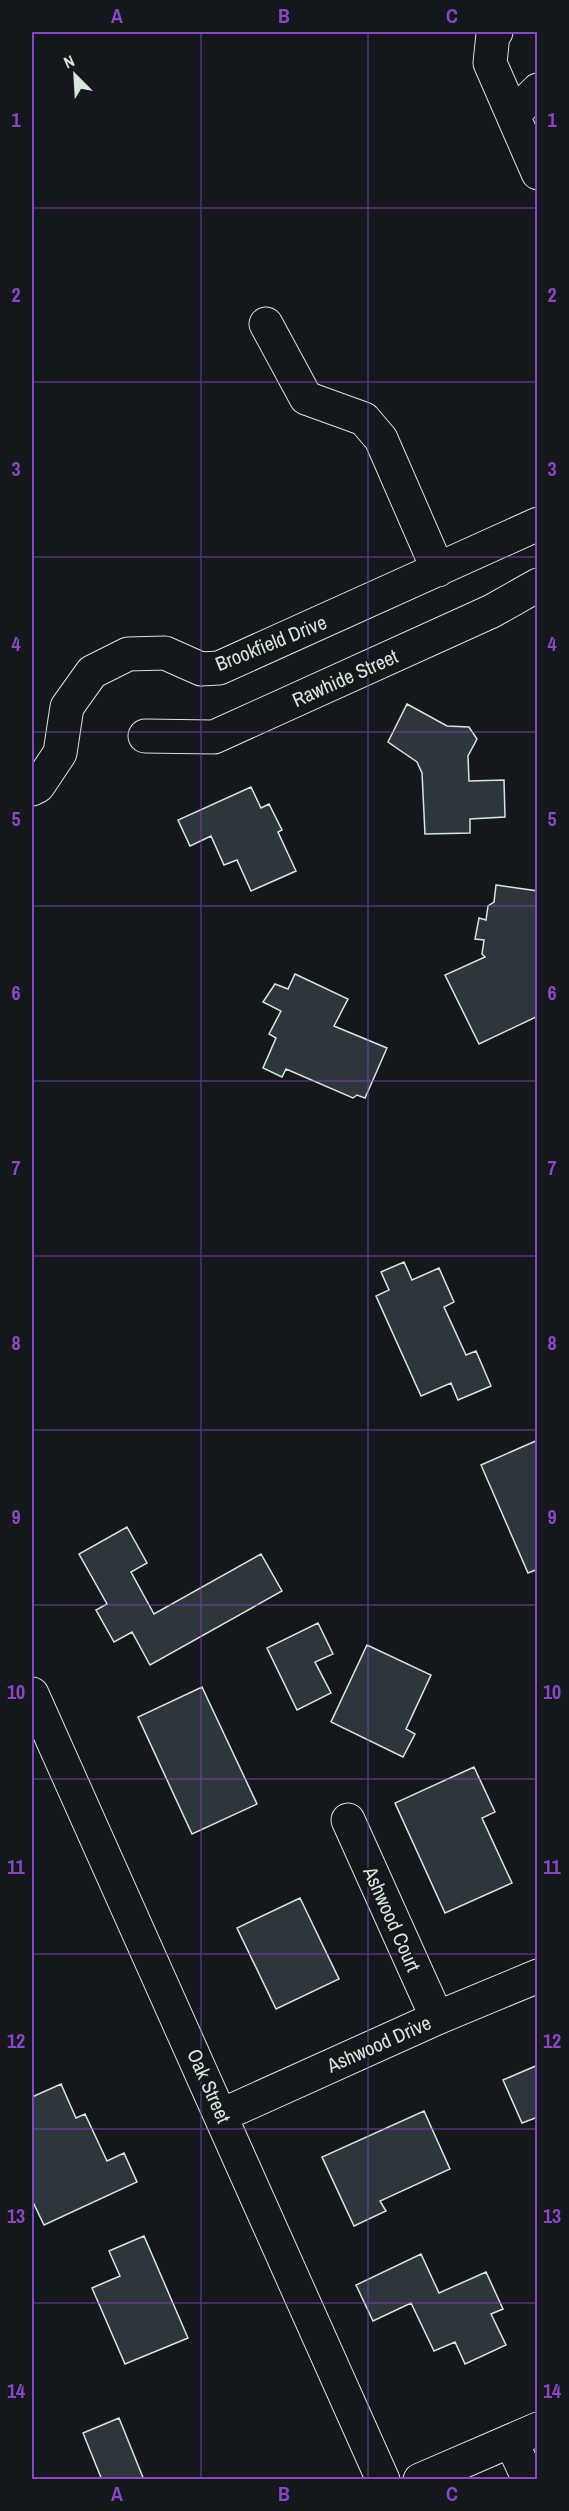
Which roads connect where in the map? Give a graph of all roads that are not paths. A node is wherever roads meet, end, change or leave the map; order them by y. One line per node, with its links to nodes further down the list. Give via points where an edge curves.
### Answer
1 (496, 32): 3 (street, via 490,63)
2 (537, 90): 3 (street)
3 (525, 113): 4 (street)
4 (537, 173)
5 (266, 324): 7 (street, via 306,398 364,419 381,439)
6 (537, 524): 7 (street, Brookfield Drive)
7 (438, 570): 10 (street, Brookfield Drive, via 219,669 201,669 165,653 128,654 92,672 67,707 60,753)
8 (537, 585): 9 (street, Rawhide Street, via 492,611 214,737)
9 (145, 736)
10 (32, 789)
11 (32, 1694): 15 (street, Oak Street)
12 (348, 1820): 14 (street, Ashwood Court)
13 (537, 1976): 14 (street, Ashwood Drive)
14 (437, 2018): 15 (street, Ashwood Drive)
15 (222, 2115): 17 (street, Oak Street)
16 (524, 2435): 18 (street); 19 (street)
17 (383, 2480)
18 (420, 2480)
19 (529, 2480)

